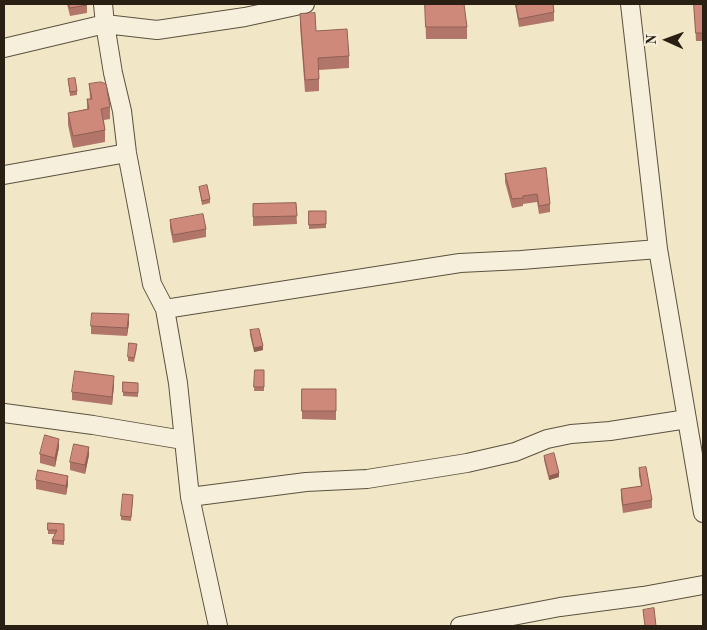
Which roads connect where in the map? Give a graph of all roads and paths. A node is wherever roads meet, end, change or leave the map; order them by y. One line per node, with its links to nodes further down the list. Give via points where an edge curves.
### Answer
1 (103, 4): 4 (street)
2 (305, 4): 4 (street, via 157,30)
3 (630, 4): 8 (street)
4 (104, 24): 5 (street); 6 (street)
5 (4, 48)
6 (127, 153): 7 (street); 9 (street, via 152,284)
7 (4, 175)
8 (658, 249): 9 (street, via 460,263); 11 (street)
9 (165, 309): 12 (street, via 178,383)
10 (4, 413): 12 (street)
11 (687, 419): 13 (street, via 571,434 547,439 516,452 467,463 367,479 306,482); 14 (street)
12 (183, 440): 13 (street)
13 (190, 497): 16 (street)
14 (703, 513)
15 (703, 585): 17 (street)
16 (218, 626)
17 (460, 626)

